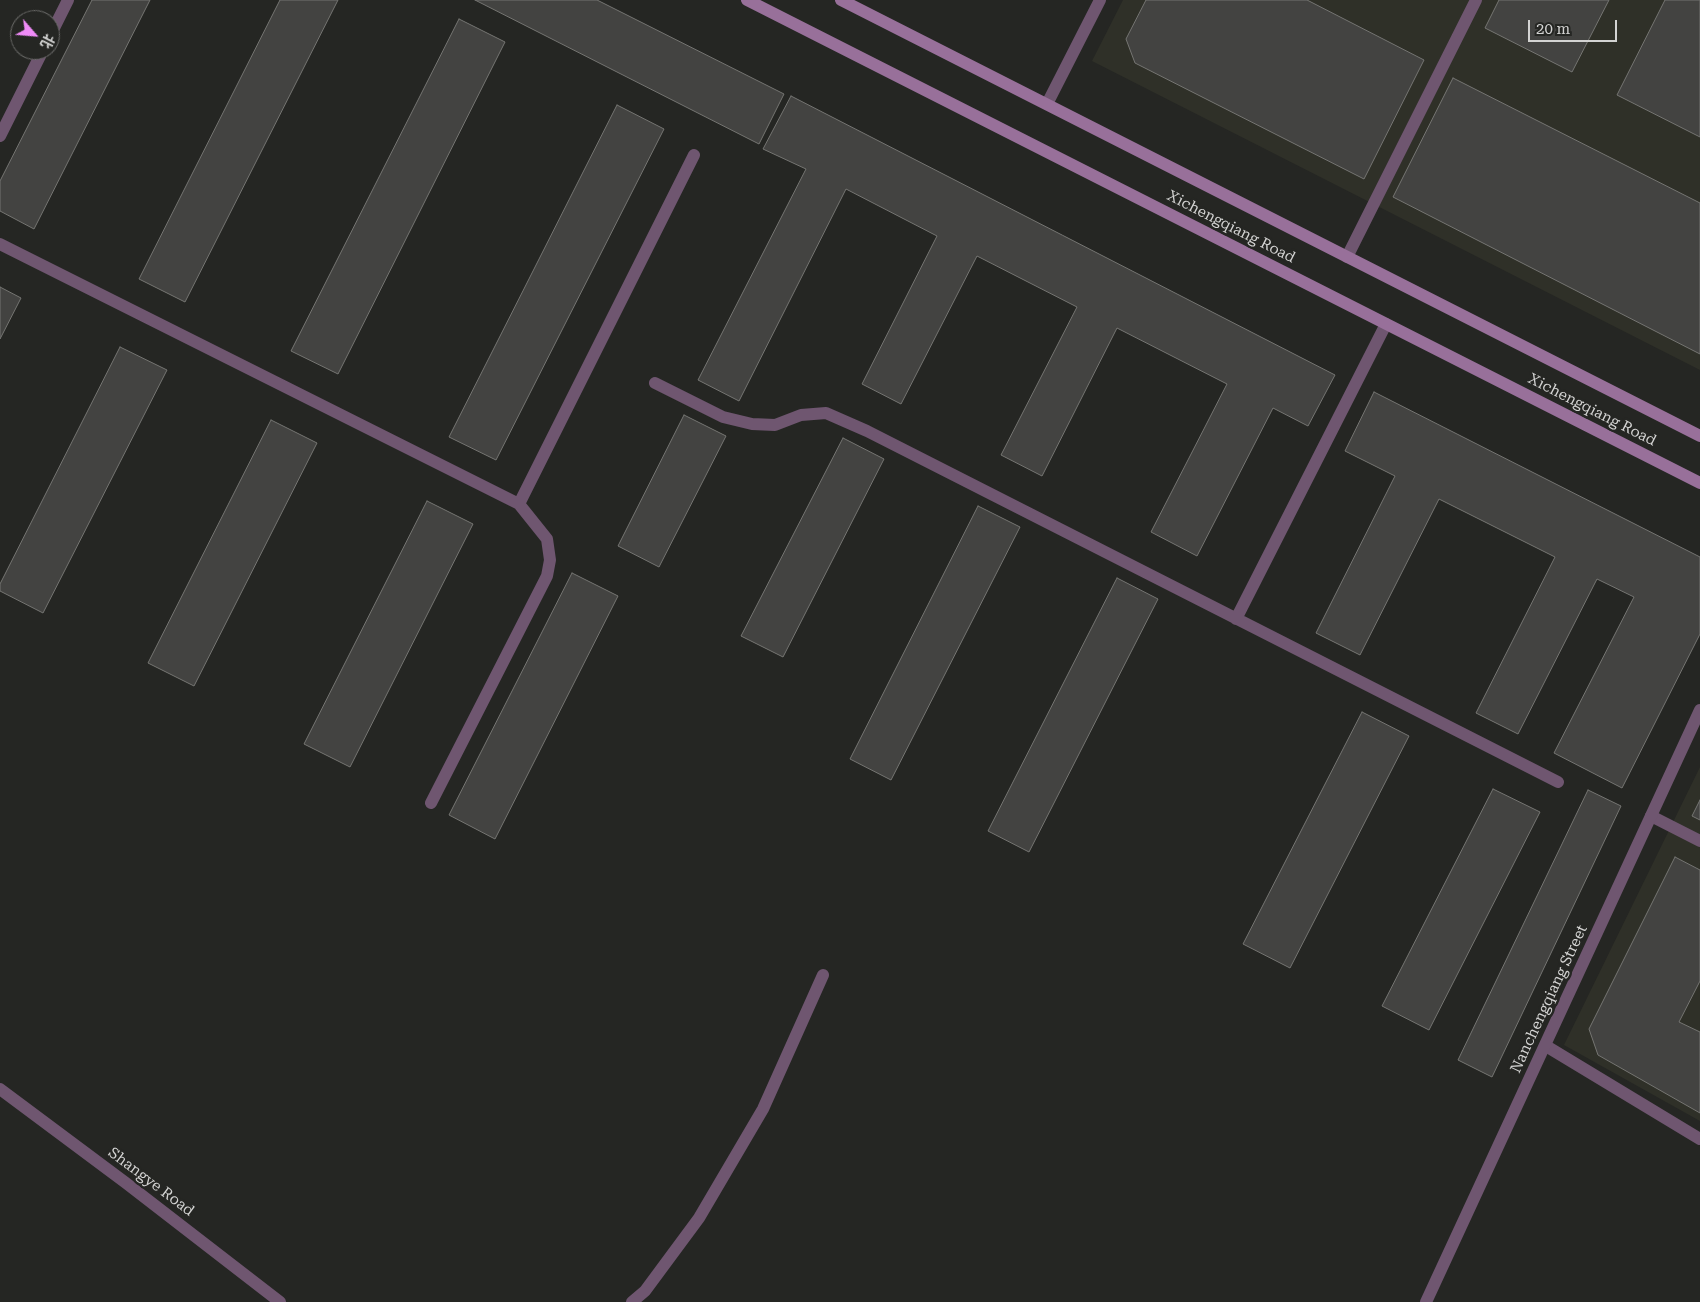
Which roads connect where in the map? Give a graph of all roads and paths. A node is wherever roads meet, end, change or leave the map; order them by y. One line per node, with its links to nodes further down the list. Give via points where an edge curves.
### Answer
1 (68, 0): 6 (street)
2 (747, 0): 13 (main road, Xichengqiang Road)
3 (841, 0): 8 (main road, Xichengqiang Road)
4 (1100, 0): 8 (street)
5 (1476, 0): 12 (street)
6 (60, 16)
7 (38, 60): 9 (street)
8 (1047, 104): 12 (main road, Xichengqiang Road)
9 (0, 136)
10 (694, 155): 17 (street)
11 (0, 244): 17 (street)
12 (1347, 257): 15 (main road, Xichengqiang Road)
13 (1386, 324): 16 (main road, Xichengqiang Road); 18 (street)
14 (655, 383): 18 (street, via 723,417 752,424 775,425 801,415 826,413)
15 (1700, 436)
16 (1700, 483)
17 (519, 504): 21 (street, via 547,539 550,560 547,576)
18 (1236, 619): 20 (street)
19 (1700, 710): 22 (street, Nanchengqiang Street)
20 (1558, 782)
21 (432, 803)
22 (1651, 816): 23 (street); 25 (street, Nanchengqiang Street)
23 (1700, 841)
24 (823, 975): 29 (street, via 763,1109 699,1218 645,1291)
25 (1546, 1046): 27 (street); 30 (street, Nanchengqiang Street)
26 (0, 1089): 28 (street, Shangye Road)
27 (1700, 1139)
28 (280, 1302)
29 (632, 1302)
30 (1426, 1302)

